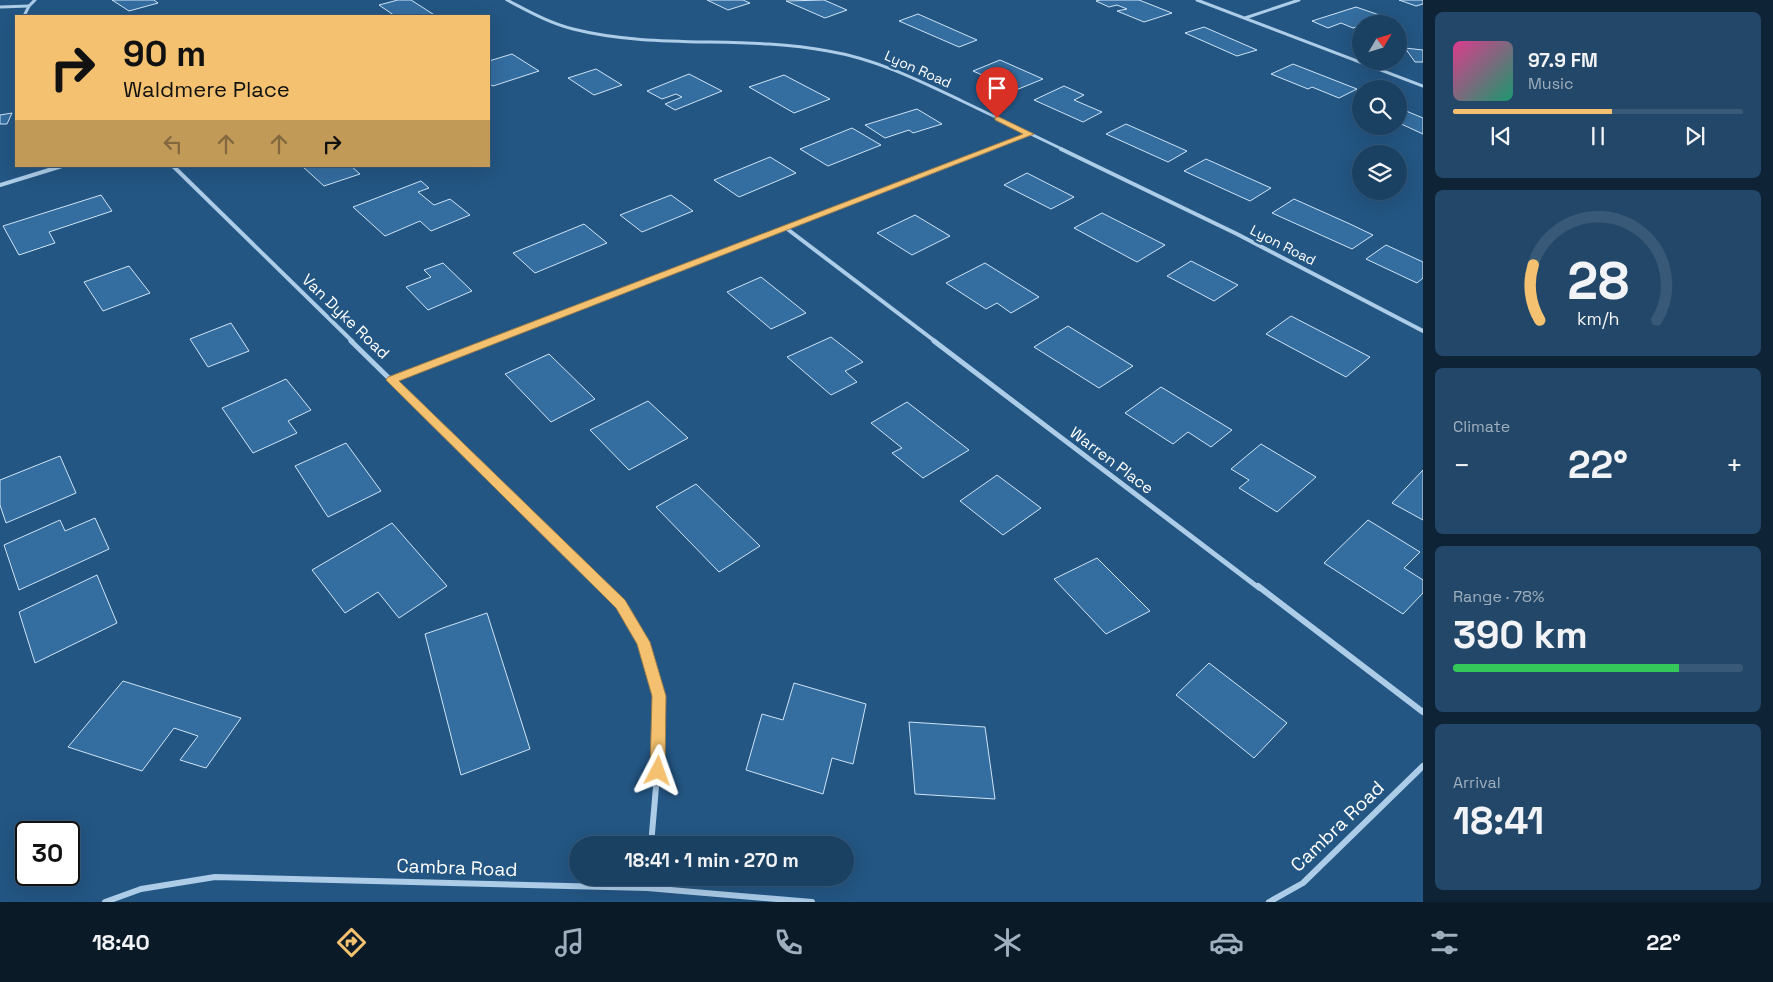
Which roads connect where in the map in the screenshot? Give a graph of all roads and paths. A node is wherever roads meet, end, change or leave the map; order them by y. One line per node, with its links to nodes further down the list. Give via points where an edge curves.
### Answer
1 (35, 0): 5 (street)
2 (507, 0): 10 (street, Lyon Road, via 546,20 601,34 784,45 842,53 900,71)
3 (1197, 0): 8 (street)
4 (1299, 0): 8 (street)
5 (29, 6): 6 (street); 7 (street)
6 (0, 7)
7 (24, 15)
8 (1244, 18): 9 (street)
9 (1423, 86)
10 (1030, 134): 14 (street); 15 (street, Lyon Road, via 1237,234)
11 (59, 167): 13 (street)
12 (174, 167): 16 (street, Van Dyke Road)
13 (0, 185)
14 (786, 228): 16 (street); 17 (street, Warren Place)
15 (1423, 331)
16 (392, 380): 19 (street, Van Dyke Road, via 620,604 643,642 659,696 659,752)
17 (1423, 712)
18 (1423, 766): 23 (street, Cambra Road, via 1303,883)
19 (652, 836)
20 (646, 888): 21 (street, Cambra Road, via 215,877 142,889); 22 (street, Cambra Road)
21 (105, 902)
22 (812, 902)
23 (1268, 902)

